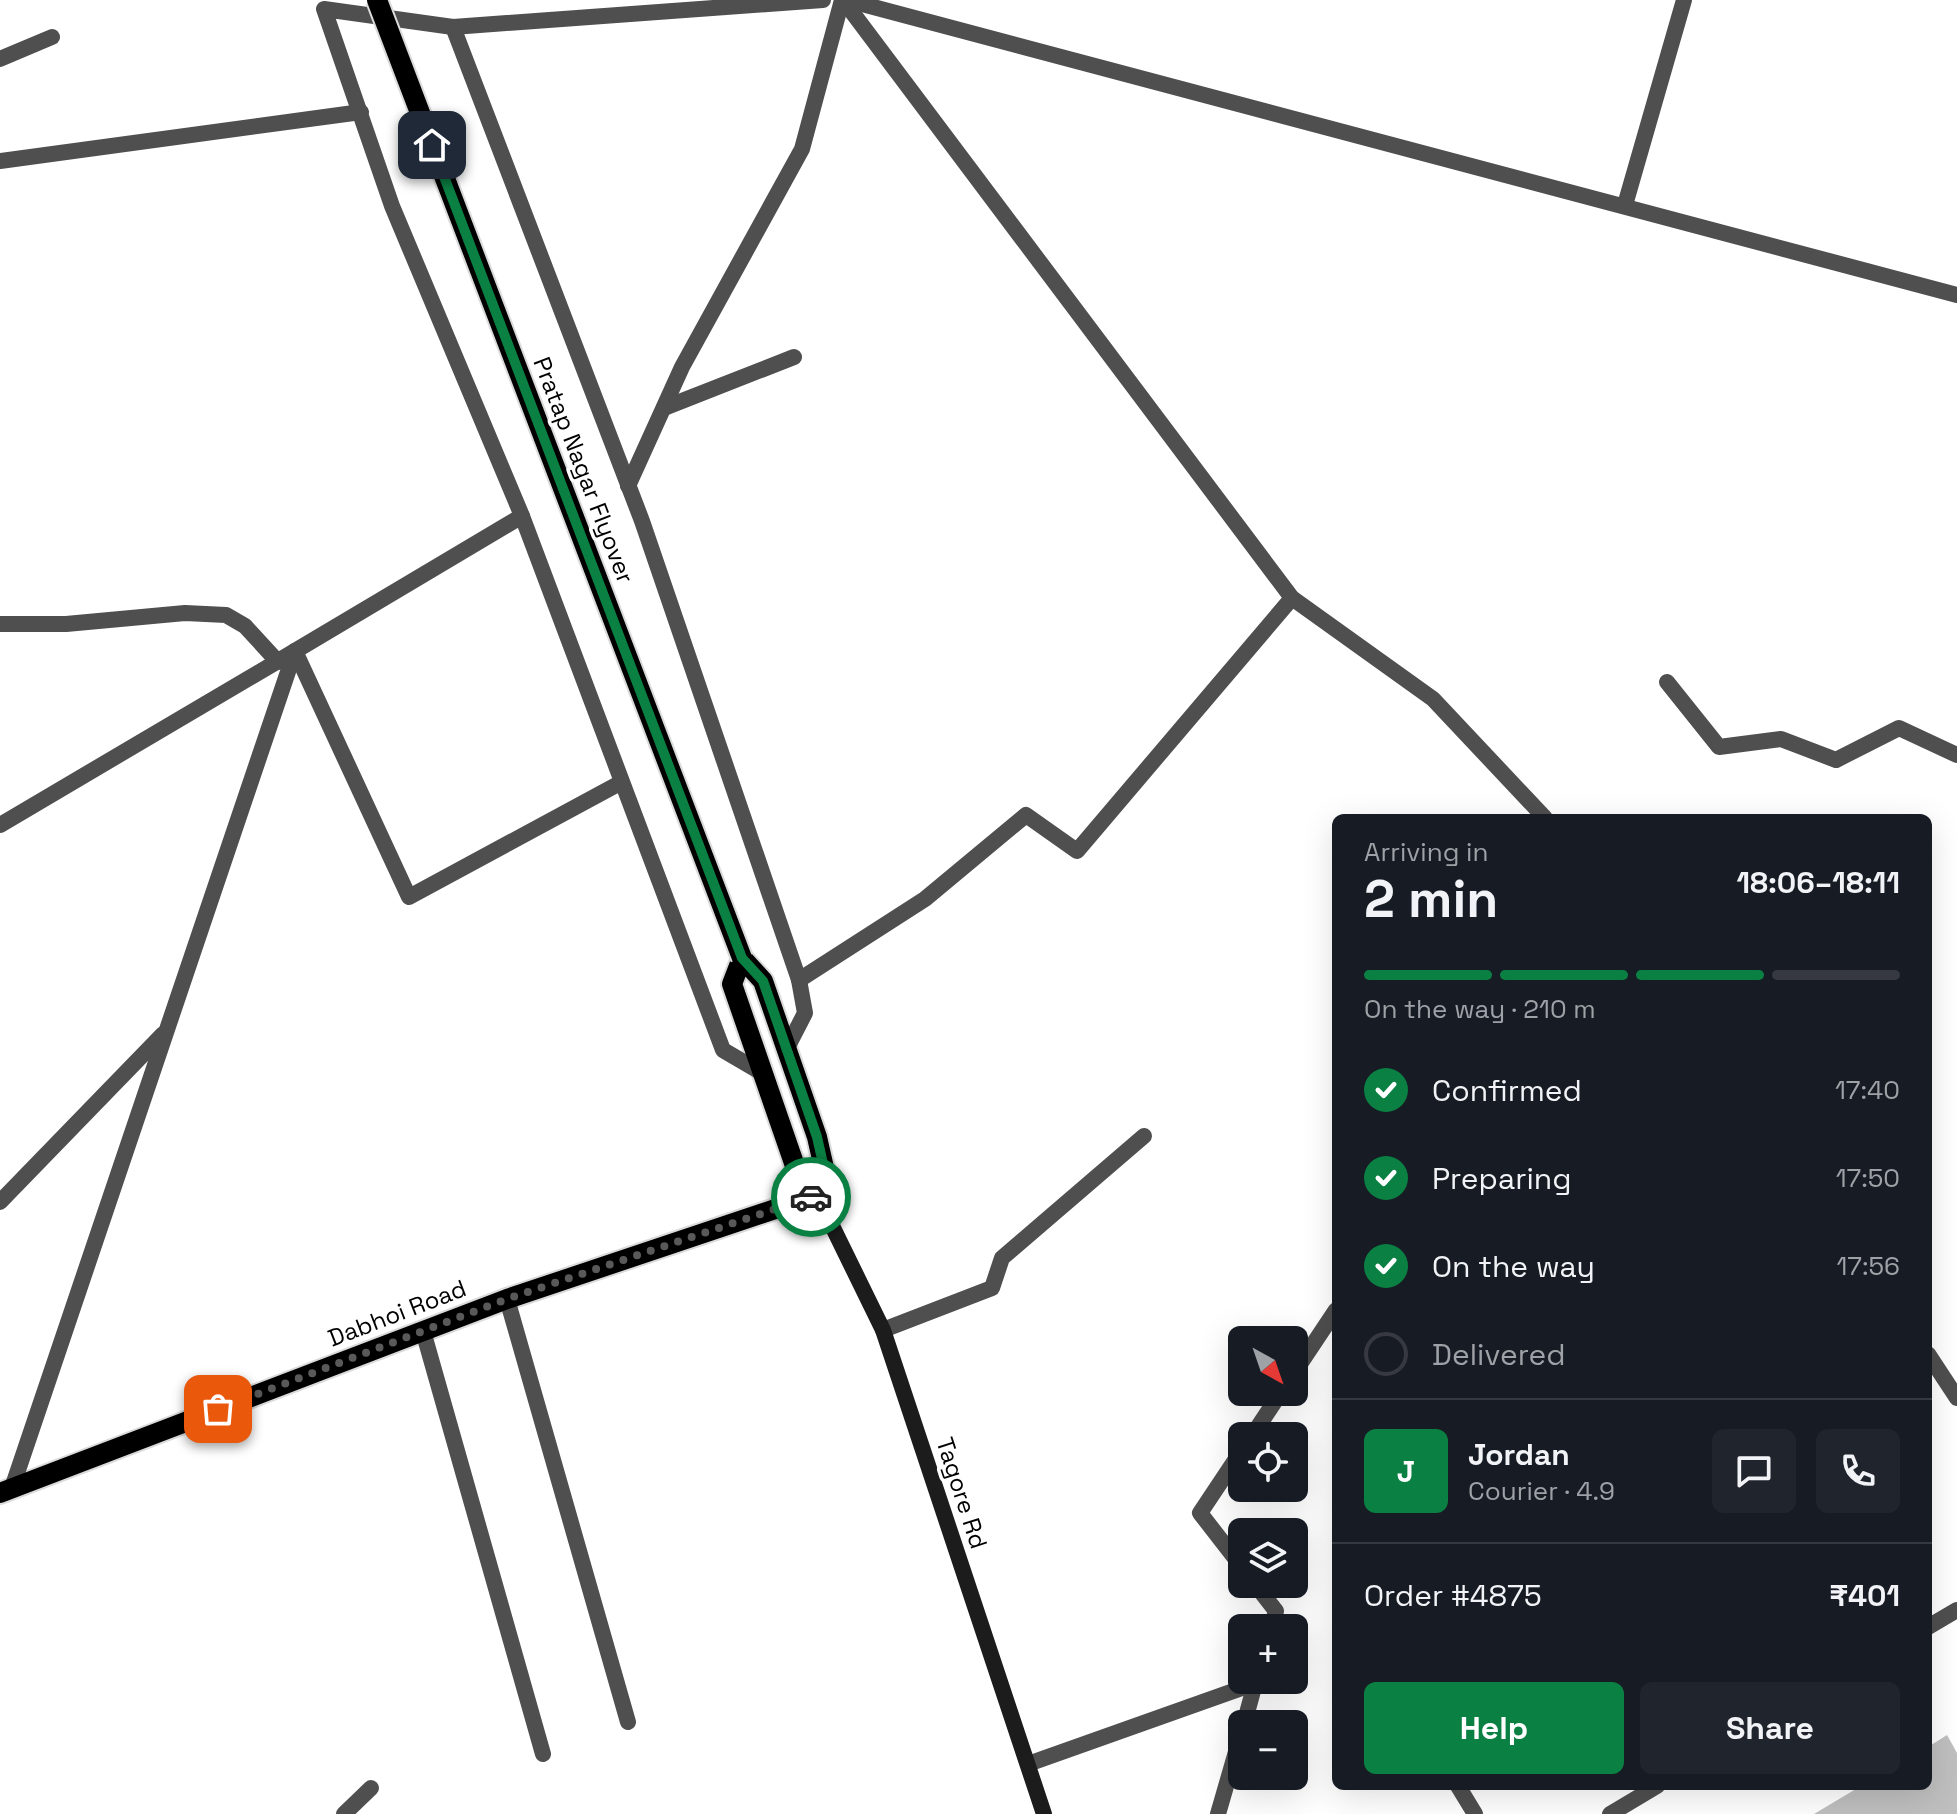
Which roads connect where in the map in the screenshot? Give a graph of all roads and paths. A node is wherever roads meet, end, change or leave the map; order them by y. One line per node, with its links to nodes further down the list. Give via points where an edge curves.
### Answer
1 (377, 0): 25 (main road, Pratap Nagar Flyover, bridge)
2 (823, 0): 5 (street)
3 (844, 0): 10 (street); 13 (street, via 802,149); 16 (street)
4 (1684, 0): 10 (street)
5 (453, 27): 8 (street, via 324,9); 14 (street)
6 (52, 37): 7 (street)
7 (0, 59)
8 (361, 112): 9 (street); 15 (street, via 392,206)
9 (0, 161)
10 (1625, 205): 11 (street)
11 (1957, 295)
12 (794, 357): 13 (street)
13 (664, 408): 14 (street)
14 (628, 486): 26 (street)
15 (522, 516): 18 (street); 22 (street)
16 (1292, 598): 23 (street, via 1433,699); 26 (street, via 1077,851 1026,815 925,899)
17 (0, 624): 19 (street, via 226,615 245,626)
18 (295, 651): 19 (street); 22 (street, via 409,897); 27 (street)
19 (278, 662): 24 (street)
20 (1667, 682): 21 (street, via 1719,747 1781,739 1836,760 1899,728)
21 (1957, 755)
22 (620, 783): 29 (street, via 723,1050)
23 (1541, 814)
24 (0, 825)
25 (742, 958): 28 (main road, Pratap Nagar Flyover, via 763,981); 29 (main road, Pratap Nagar Flyover, via 732,984)
26 (799, 980): 28 (street, via 805,1013)
27 (166, 1031): 32 (street); 41 (street)
28 (788, 1046): 31 (main road, Pratap Nagar Flyover, via 824,1168)
29 (764, 1074): 31 (main road, Pratap Nagar Flyover, via 795,1166)
30 (1144, 1136): 35 (street, via 1002,1258 992,1288)
31 (817, 1195): 33 (main road, Dabhoi Road); 35 (main road, Tagore Rd)
32 (0, 1202)
33 (507, 1299): 36 (main road, Dabhoi Road); 46 (street)
34 (1332, 1316): 37 (street)
35 (883, 1330): 48 (main road, Tagore Rd)
36 (423, 1331): 41 (main road, Dabhoi Road); 47 (street)
37 (1308, 1352)
38 (1932, 1360): 39 (street)
39 (1957, 1398)
40 (1228, 1471): 42 (street, via 1200,1513)
41 (6, 1490)
42 (1228, 1549)
43 (1957, 1610): 44 (street)
44 (1932, 1625)
45 (1228, 1692): 48 (street)
46 (628, 1722)
47 (543, 1754)
48 (1028, 1764): 54 (main road, Tagore Rd)
49 (1228, 1779): 55 (street)
50 (371, 1788): 53 (street)
51 (1460, 1790): 56 (street)
52 (1650, 1790): 57 (street)
53 (344, 1814)
54 (1044, 1814)
55 (1218, 1814)
56 (1475, 1814)
57 (1610, 1814)

